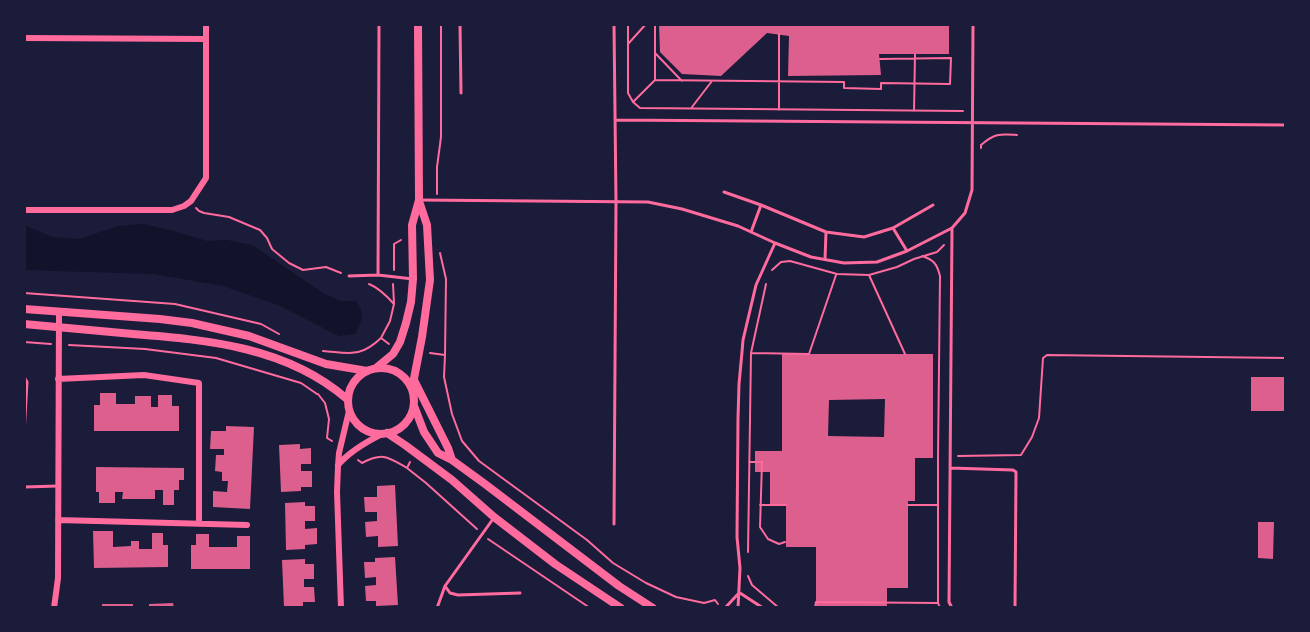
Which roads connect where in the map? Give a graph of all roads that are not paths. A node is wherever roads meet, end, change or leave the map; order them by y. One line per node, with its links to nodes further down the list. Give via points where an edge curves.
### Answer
1 (206, 24): 8 (street)
2 (379, 24): 26 (lane)
3 (418, 24): 14 (main road)
4 (460, 24): 9 (lane)
5 (614, 24): 10 (lane)
6 (973, 24): 11 (lane)
7 (24, 38): 8 (street)
8 (206, 39): 18 (street, via 206,178 191,201 172,210)
9 (461, 93)
10 (615, 120): 11 (lane); 15 (lane)
11 (972, 123): 12 (lane); 20 (lane, via 972,190 965,213)
12 (1286, 125)
13 (724, 192): 16 (lane)
14 (419, 200): 15 (lane); 28 (main road, via 412,225); 37 (main road, via 427,225 430,280)
15 (616, 202): 21 (lane, via 648,202 682,209); 52 (lane)
16 (761, 205): 21 (lane); 22 (lane)
17 (933, 205): 19 (lane)
18 (24, 210)
19 (893, 228): 22 (lane, via 864,237); 24 (lane)
20 (952, 228): 24 (lane); 46 (lane)
21 (751, 232): 23 (lane)
22 (826, 232): 25 (lane)
23 (775, 243): 25 (lane); 55 (lane, via 756,285 743,340 737,537)
24 (907, 251): 25 (lane, via 877,262)
25 (825, 259)
26 (378, 275): 27 (lane); 28 (lane)
27 (349, 276)
28 (413, 279): 33 (main road, via 400,342)
29 (24, 309): 30 (main road)
30 (59, 312): 32 (street); 34 (main road, via 221,328 326,364)
31 (24, 324): 32 (main road)
32 (59, 327): 36 (street); 39 (main road, via 186,338 263,354 297,365)
33 (376, 368): 34 (main road); 38 (main road, via 394,370)
34 (367, 372): 39 (main road, via 355,380)
35 (24, 377): 42 (lane)
36 (58, 379): 47 (street); 51 (street, via 144,375 199,383)
37 (414, 380): 38 (main road); 44 (main road)
38 (412, 390): 40 (main road)
39 (348, 399): 41 (main road)
40 (414, 406): 43 (main road, via 403,426); 44 (main road, via 438,453)
41 (349, 411): 43 (main road, via 361,428); 45 (street)
42 (24, 434)
43 (385, 434): 45 (street, via 356,449); 49 (main road, via 452,480)
44 (452, 460): 61 (main road)
45 (338, 466): 58 (street)
46 (950, 468): 65 (lane); 66 (lane, via 1016,472)
47 (58, 486): 48 (lane); 50 (street)
48 (24, 487)
49 (494, 517): 54 (lane); 60 (main road)
50 (58, 520): 51 (street); 57 (street)
51 (199, 524): 53 (street)
52 (614, 524)
53 (247, 525)
54 (445, 586): 56 (lane, via 458,595); 59 (lane)
55 (740, 593): 62 (lane); 63 (lane); 64 (lane)
56 (520, 594)
57 (54, 608)
58 (341, 608)
59 (437, 608)
60 (621, 608)
61 (653, 608)
62 (723, 608)
63 (738, 608)
64 (763, 608)
65 (952, 608)
66 (1015, 608)

